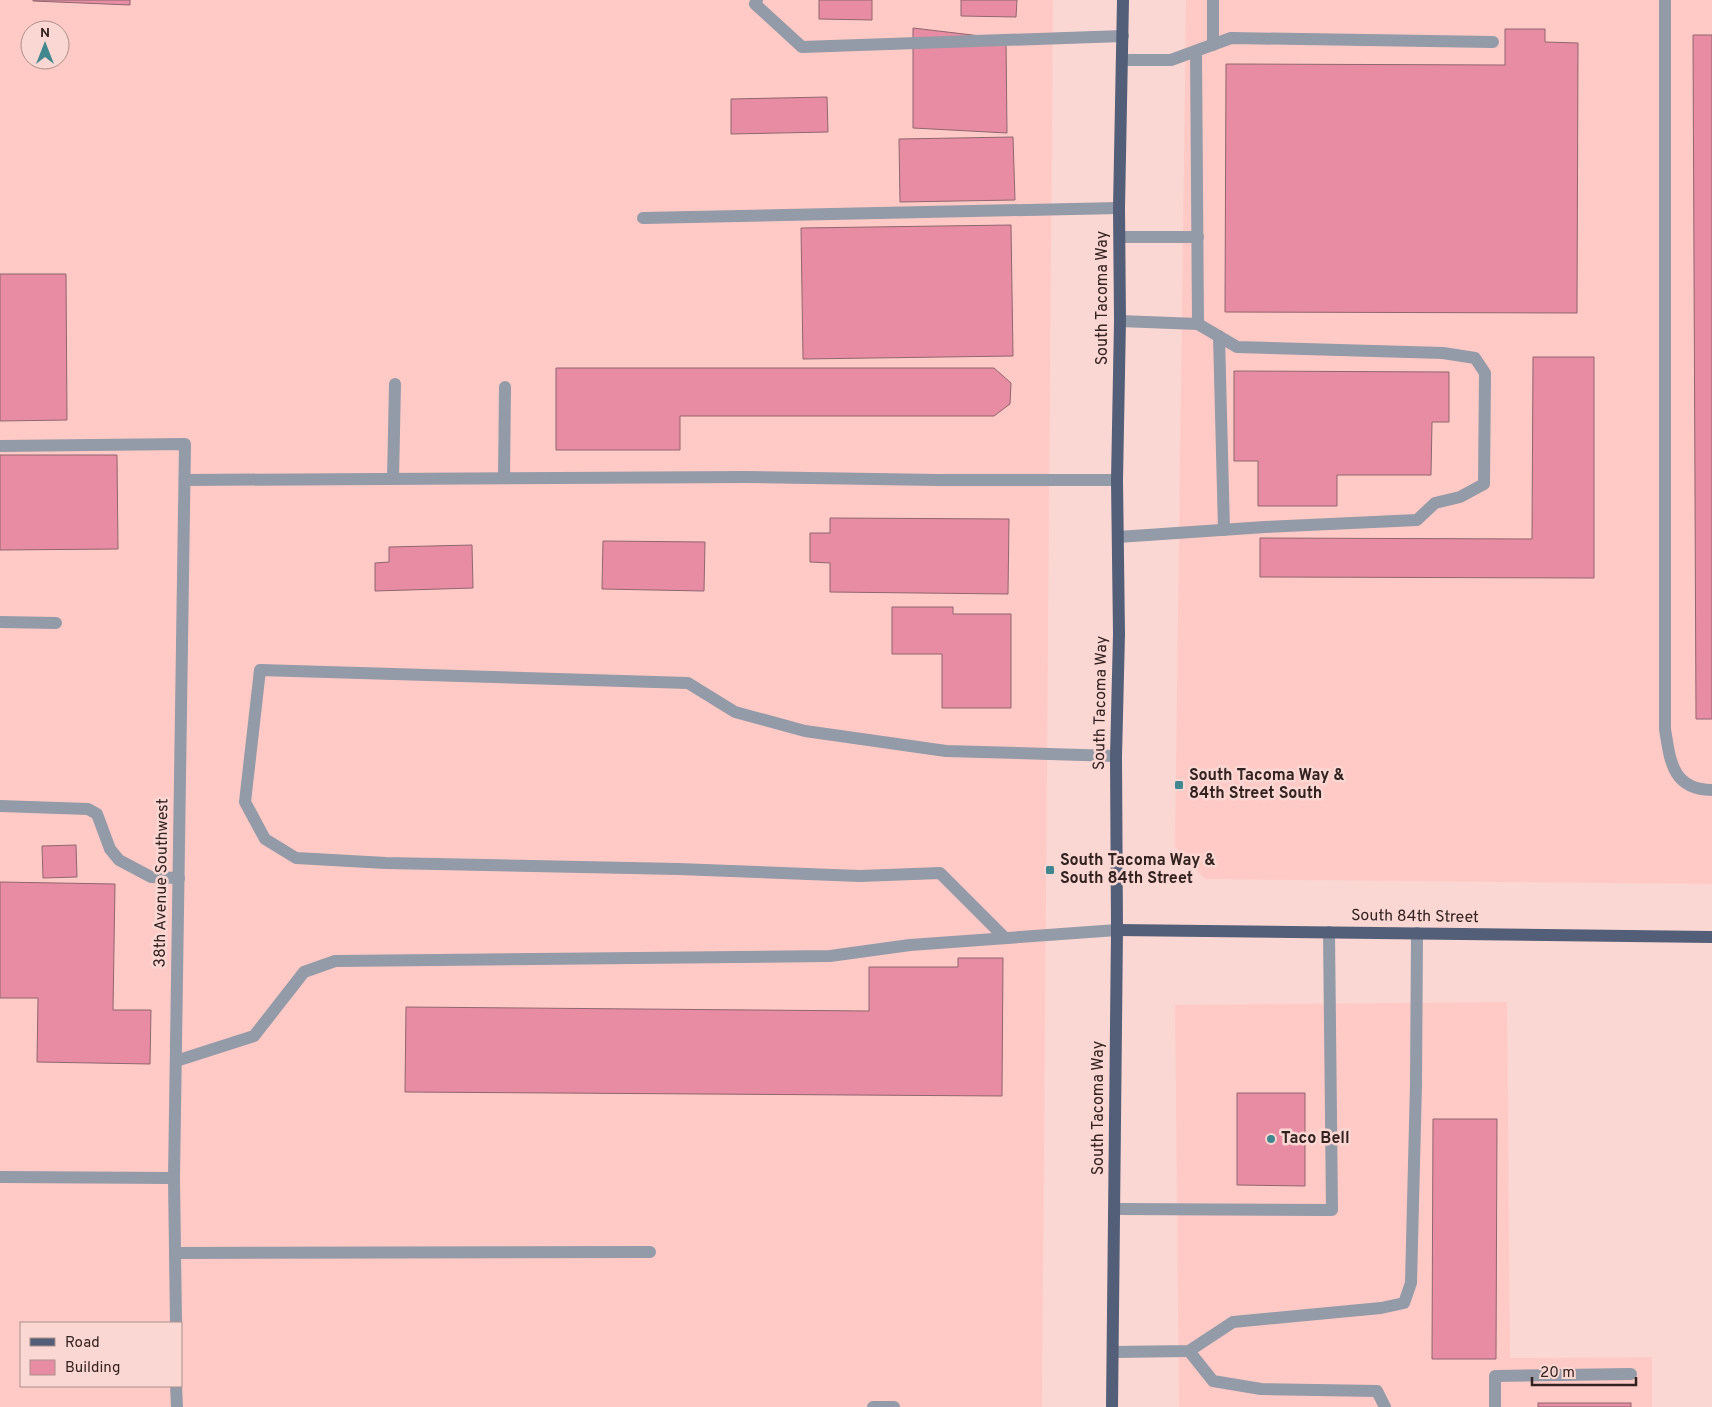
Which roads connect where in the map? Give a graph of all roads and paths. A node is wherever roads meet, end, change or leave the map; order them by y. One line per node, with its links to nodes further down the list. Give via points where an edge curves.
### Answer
1 (757, 0): 5 (street, via 755,4 802,47)
2 (1123, 0): 5 (main road, South Tacoma Way)
3 (1213, 0): 7 (street)
4 (1665, 0): 29 (street, via 1665,729 1670,761 1680,780 1702,790)
5 (1122, 36): 9 (main road, South Tacoma Way)
6 (1493, 42): 7 (street, via 1231,38)
7 (1212, 45): 8 (street)
8 (1196, 51): 9 (street, via 1172,60); 13 (street)
9 (1122, 60): 10 (main road, South Tacoma Way)
10 (1119, 208): 11 (street); 12 (main road, South Tacoma Way)
11 (643, 218)
12 (1120, 237): 13 (street); 14 (main road, South Tacoma Way)
13 (1198, 237): 15 (street)
14 (1120, 321): 15 (street); 23 (main road, South Tacoma Way)
15 (1198, 324): 16 (street)
16 (1219, 336): 24 (street); 24 (street, via 1237,347 1443,353 1475,358 1485,373 1484,484 1460,497 1435,503 1416,520)
17 (395, 384): 21 (street)
18 (505, 387): 20 (street)
19 (0, 446): 22 (street, 38th Avenue Southwest, via 185,444)
20 (504, 477): 21 (street); 23 (street)
21 (394, 478): 22 (street)
22 (185, 480): 31 (street, 38th Avenue Southwest)
23 (1117, 480): 25 (main road, South Tacoma Way)
24 (1224, 530): 25 (street)
25 (1118, 537): 28 (main road, South Tacoma Way)
26 (0, 622): 27 (street)
27 (56, 623)
28 (1116, 756): 32 (main road, South Tacoma Way); 36 (street, via 946,751 805,731 735,712 688,683 260,670 246,802 265,839 296,858 860,876 940,873)
29 (1712, 790)
30 (0, 806): 31 (street, via 88,809 97,814 110,849 119,860 151,876)
31 (179, 878): 37 (street, 38th Avenue Southwest)
32 (1117, 930): 33 (main road, South 84th Street); 36 (street); 40 (main road, South Tacoma Way)
33 (1329, 932): 34 (main road, South 84th Street); 40 (street, via 1332,1210)
34 (1417, 933): 35 (main road, South 84th Street); 45 (street, via 1411,1283 1404,1303 1232,1322)
35 (1712, 937)
36 (1005, 938): 37 (street, via 910,945 830,956 335,961 304,972 254,1036)
37 (176, 1061): 39 (street, 38th Avenue Southwest)
38 (0, 1177): 39 (street)
39 (174, 1178): 42 (street, 38th Avenue Southwest)
40 (1115, 1209): 44 (main road, South Tacoma Way)
41 (650, 1252): 42 (street)
42 (175, 1253): 43 (street, 38th Avenue Southwest)
43 (176, 1322)
44 (1114, 1352): 45 (street); 51 (main road, South Tacoma Way)
45 (1189, 1352): 52 (street, via 1212,1381 1261,1389 1377,1391)
46 (1631, 1374): 53 (street, via 1495,1376)
47 (176, 1387): 48 (street)
48 (176, 1407)
49 (873, 1407): 50 (street)
50 (894, 1407)
51 (1112, 1407)
52 (1385, 1407)
53 (1495, 1407)

